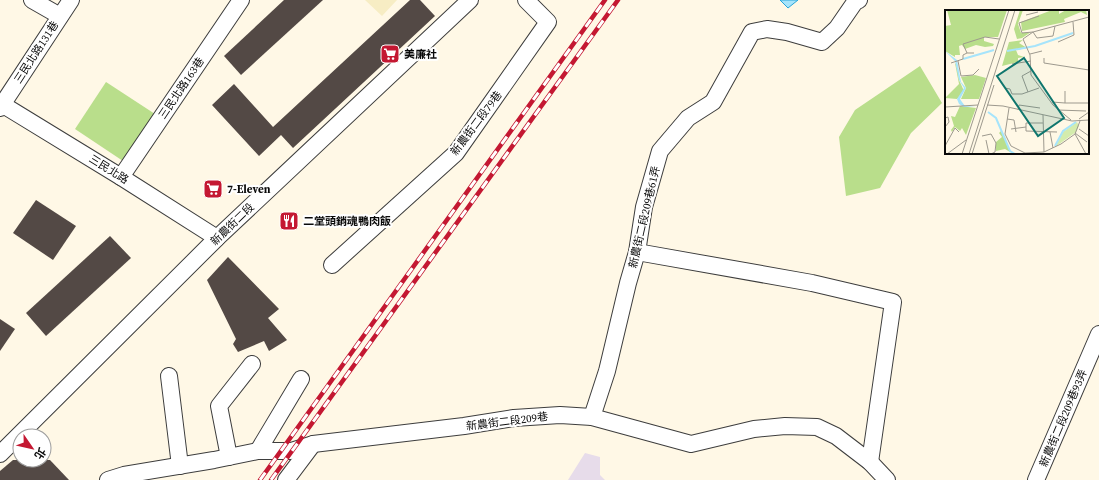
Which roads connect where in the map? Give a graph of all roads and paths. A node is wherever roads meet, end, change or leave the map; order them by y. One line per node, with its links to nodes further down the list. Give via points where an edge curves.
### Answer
1 (32, 0): 7 (street)
2 (71, 0): 7 (street, 三民北路131巷)
3 (241, 0): 9 (street, 三民北路163巷)
4 (470, 0): 10 (street, 新農街二段)
5 (526, 0): 12 (street, 新農街二段79巷, via 548,22 456,153)
6 (859, 0): 11 (street, 新農街二段209巷61弄, via 837,28 822,42 767,29 752,32 713,102 688,118 660,151 644,207)
7 (60, 16): 8 (street, 三民北路131巷)
8 (1, 105): 9 (street, 三民北路)
9 (121, 177): 10 (street, 三民北路)
10 (217, 238): 20 (street, 新農街二段)
11 (637, 252): 17 (street, 新農街二段209巷61弄, via 607,371); 22 (street, via 812,283 893,302)
12 (332, 265)
13 (1099, 334): 28 (street, 新農街二段209巷93弄)
14 (252, 364): 21 (street, via 219,406)
15 (168, 376): 23 (street)
16 (301, 378): 19 (street)
17 (592, 417): 18 (street, 新農街二段209巷, via 560,415 514,418); 22 (street, 新農街二段209巷, via 691,444 754,429 785,426 817,427 836,436)
18 (313, 444): 19 (street, 新農街二段209巷, via 291,451); 26 (street)
19 (258, 452): 21 (street, 新農街二段209巷)
20 (0, 454)
21 (229, 457): 23 (street, 新農街二段209巷)
22 (870, 462): 27 (street, 新農街二段209巷)
23 (180, 466): 24 (street, 新農街二段209巷)
24 (146, 475): 25 (street, 新農街二段209巷, via 124,475)
25 (108, 480)
26 (286, 480)
27 (887, 480)
28 (1036, 480)

